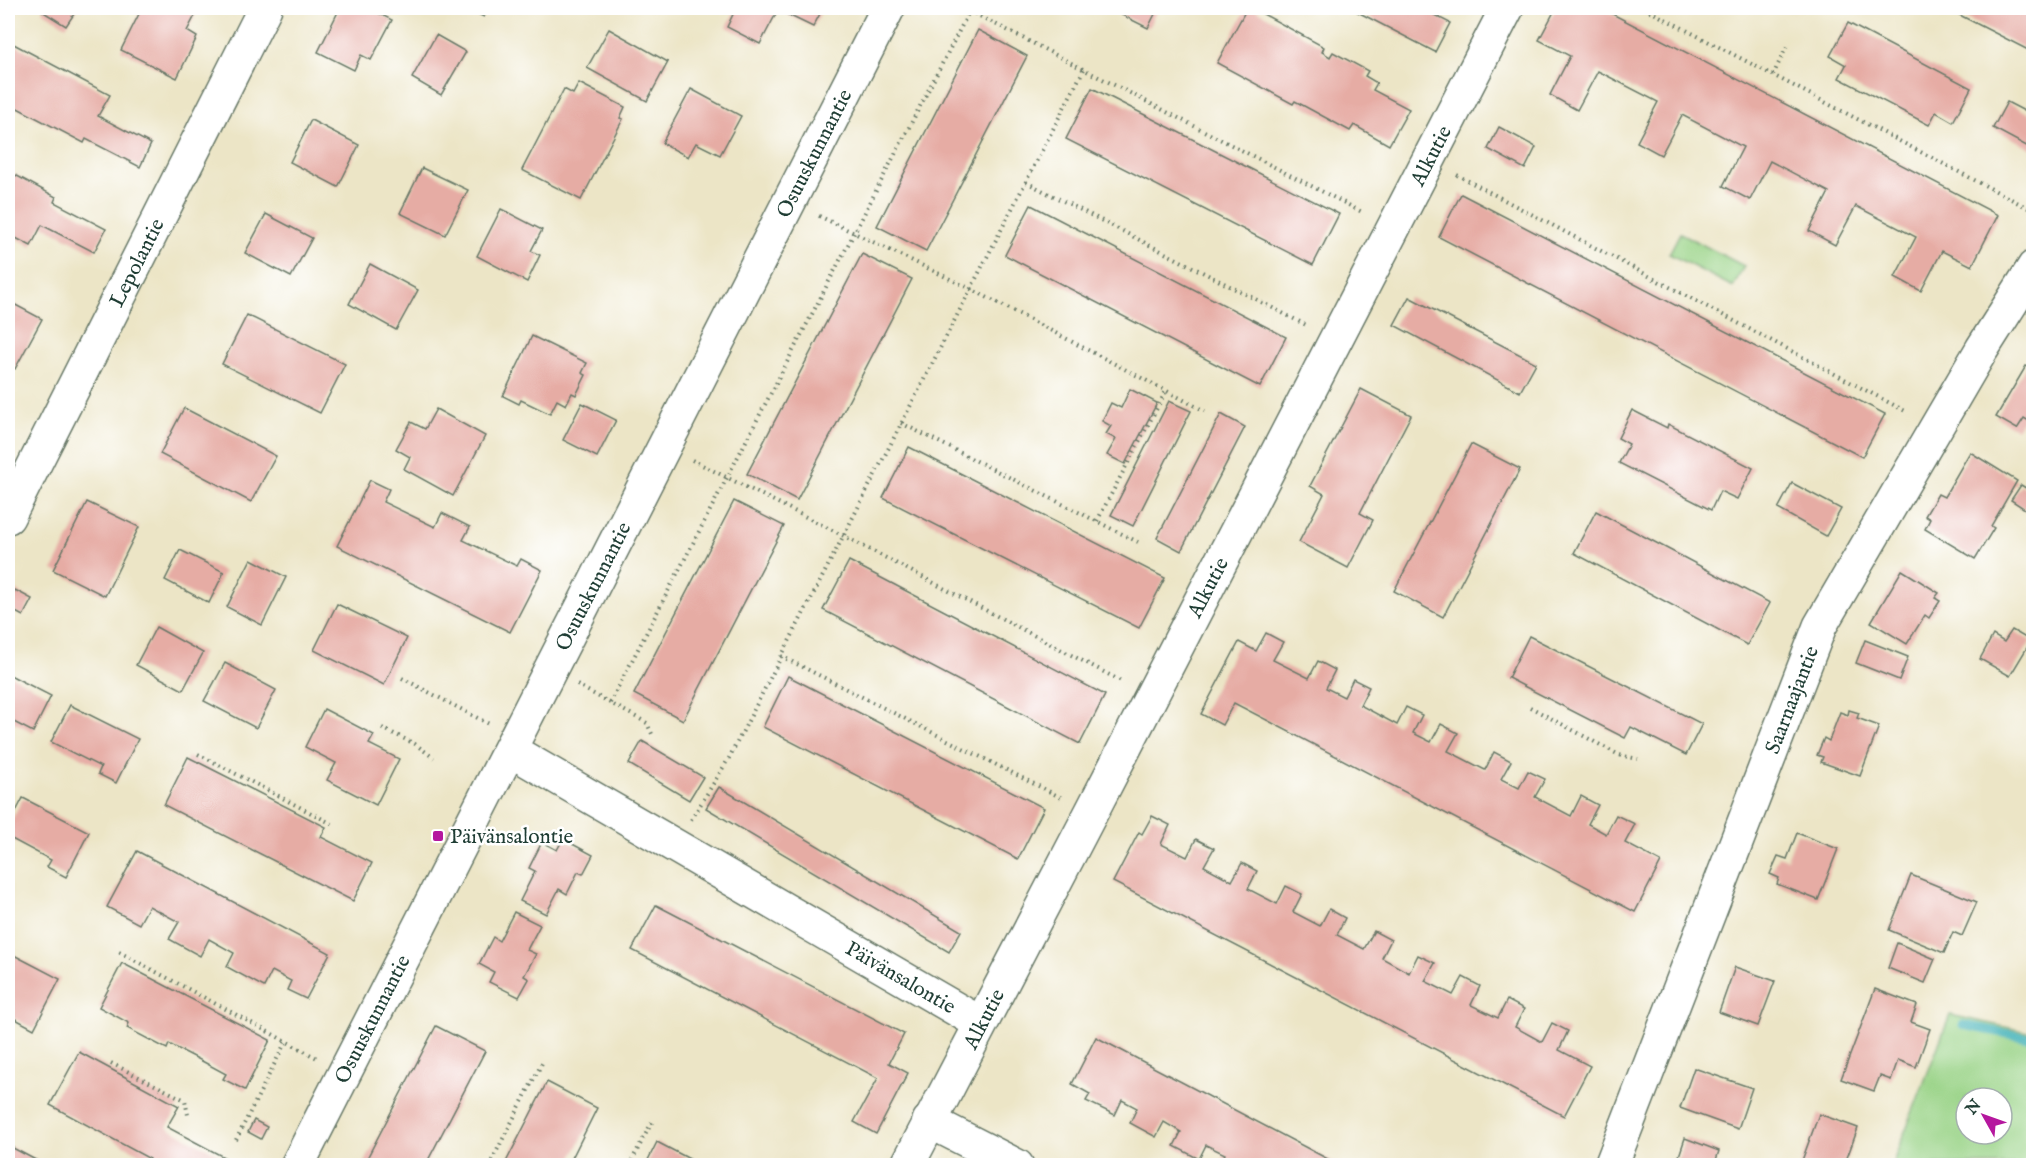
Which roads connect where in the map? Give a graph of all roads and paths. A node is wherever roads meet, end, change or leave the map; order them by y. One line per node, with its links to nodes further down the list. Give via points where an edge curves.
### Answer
1 (265, 8): 25 (street, Lepolantie)
2 (888, 8): 37 (street, Osuuskunnantie)
3 (964, 8): 6 (path)
4 (1507, 8): 14 (street, Alkutie)
5 (1644, 8): 9 (path)
6 (970, 10): 8 (path); 15 (path)
7 (1787, 46): 9 (path)
8 (1084, 69): 11 (path); 14 (path)
9 (1773, 75): 12 (path)
10 (1453, 173): 21 (path)
11 (1026, 182): 17 (path); 18 (path)
12 (2034, 212)
13 (813, 213): 15 (path)
14 (1393, 228): 18 (street, Alkutie)
15 (854, 234): 17 (path); 24 (path)
16 (2034, 267): 59 (street, Saarnaajantie, via 1820,626)
17 (971, 289): 19 (path); 22 (path)
18 (1335, 339): 32 (street, Alkutie)
19 (1166, 391): 20 (path); 26 (path)
20 (1205, 411)
21 (1911, 414)
22 (902, 423): 26 (path); 27 (path)
23 (689, 459): 24 (path)
24 (728, 477): 27 (path); 33 (path)
25 (8, 518)
26 (1097, 521): 28 (path)
27 (844, 536): 29 (path); 32 (path)
28 (1138, 542)
29 (782, 656): 41 (path); 43 (path, via 729,758)
30 (402, 678): 37 (path)
31 (575, 684): 33 (path)
32 (1151, 697): 41 (street, Alkutie)
33 (610, 703): 36 (path, via 647,723)
34 (1530, 707): 40 (path, via 1619,755)
35 (382, 728): 39 (path, via 415,744)
36 (652, 734)
37 (502, 738): 43 (street, Päivänsalontie); 54 (street, Osuuskunnantie)
38 (198, 754): 42 (path)
39 (434, 759)
40 (1638, 759)
41 (1091, 813): 45 (street, Alkutie)
42 (336, 826)
43 (675, 846): 45 (street, Päivänsalontie)
44 (119, 952): 46 (path)
45 (980, 1023): 51 (street, Alkutie)
46 (286, 1041): 47 (path); 53 (path)
47 (321, 1060)
48 (111, 1063): 50 (path, via 184,1100)
49 (542, 1063): 55 (path)
50 (188, 1115)
51 (929, 1121): 57 (street, Alkutie); 58 (street)
52 (652, 1122): 56 (path)
53 (236, 1140)
54 (297, 1166)
55 (489, 1166)
56 (629, 1166)
57 (907, 1166)
58 (1017, 1166)
59 (1611, 1166)

